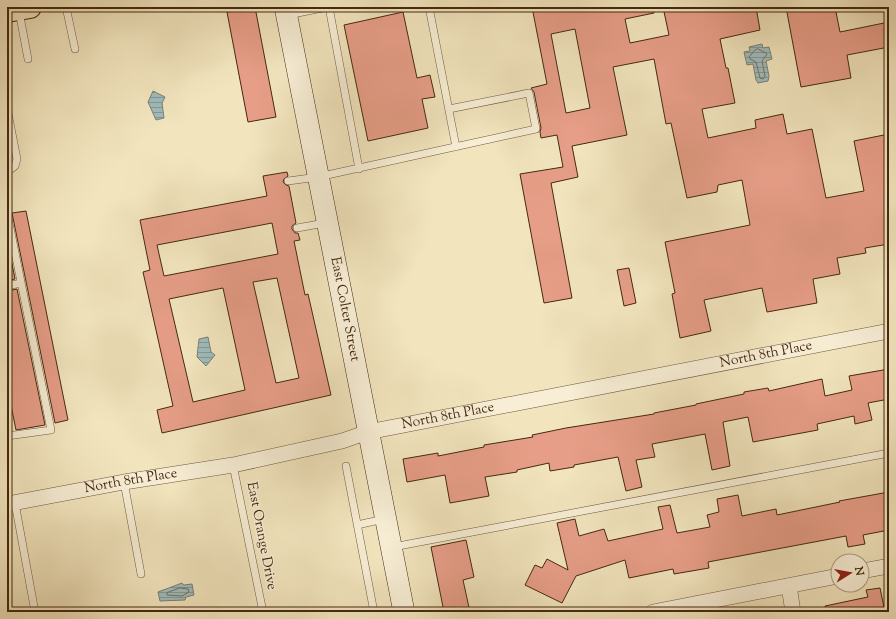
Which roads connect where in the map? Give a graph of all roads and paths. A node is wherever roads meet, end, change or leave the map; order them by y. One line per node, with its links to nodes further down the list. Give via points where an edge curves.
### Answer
1 (66, 7): 6 (lane)
2 (328, 7): 5 (lane); 11 (lane)
3 (429, 7): 9 (lane)
4 (18, 9): 7 (lane)
5 (286, 11): 13 (street, East Colter Street)
6 (75, 49)
7 (28, 59)
8 (7, 108): 12 (lane, via 17,159 15,166)
9 (449, 110): 10 (lane); 10 (lane, via 529,93 536,129)
10 (456, 147): 11 (lane)
11 (359, 168): 13 (lane)
12 (7, 172)
13 (318, 178): 14 (lane); 16 (street, East Colter Street)
14 (288, 181)
15 (7, 213): 18 (lane)
16 (327, 222): 17 (lane); 21 (street, East Colter Street)
17 (297, 228)
18 (21, 283): 19 (lane); 22 (lane, via 51,430)
19 (7, 286)
20 (889, 331): 21 (street, North 8th Place)
21 (368, 432): 24 (street, North 8th Place, via 342,441); 28 (street, East Colter Street)
22 (7, 435)
23 (889, 453): 30 (lane)
24 (233, 465): 26 (street, North 8th Place); 37 (lane, East Orange Drive)
25 (346, 466): 29 (lane)
26 (124, 482): 27 (street, North 8th Place); 33 (lane)
27 (11, 504): 36 (lane)
28 (385, 519): 29 (lane); 30 (street, East Colter Street)
29 (357, 524): 38 (lane)
30 (391, 547): 39 (street, East Colter Street)
31 (889, 566): 32 (street)
32 (870, 570)
33 (141, 574)
34 (830, 578): 35 (street)
35 (789, 586): 40 (street); 41 (street)
36 (35, 612)
37 (263, 612)
38 (374, 612)
39 (404, 612)
40 (653, 612)
41 (793, 612)

